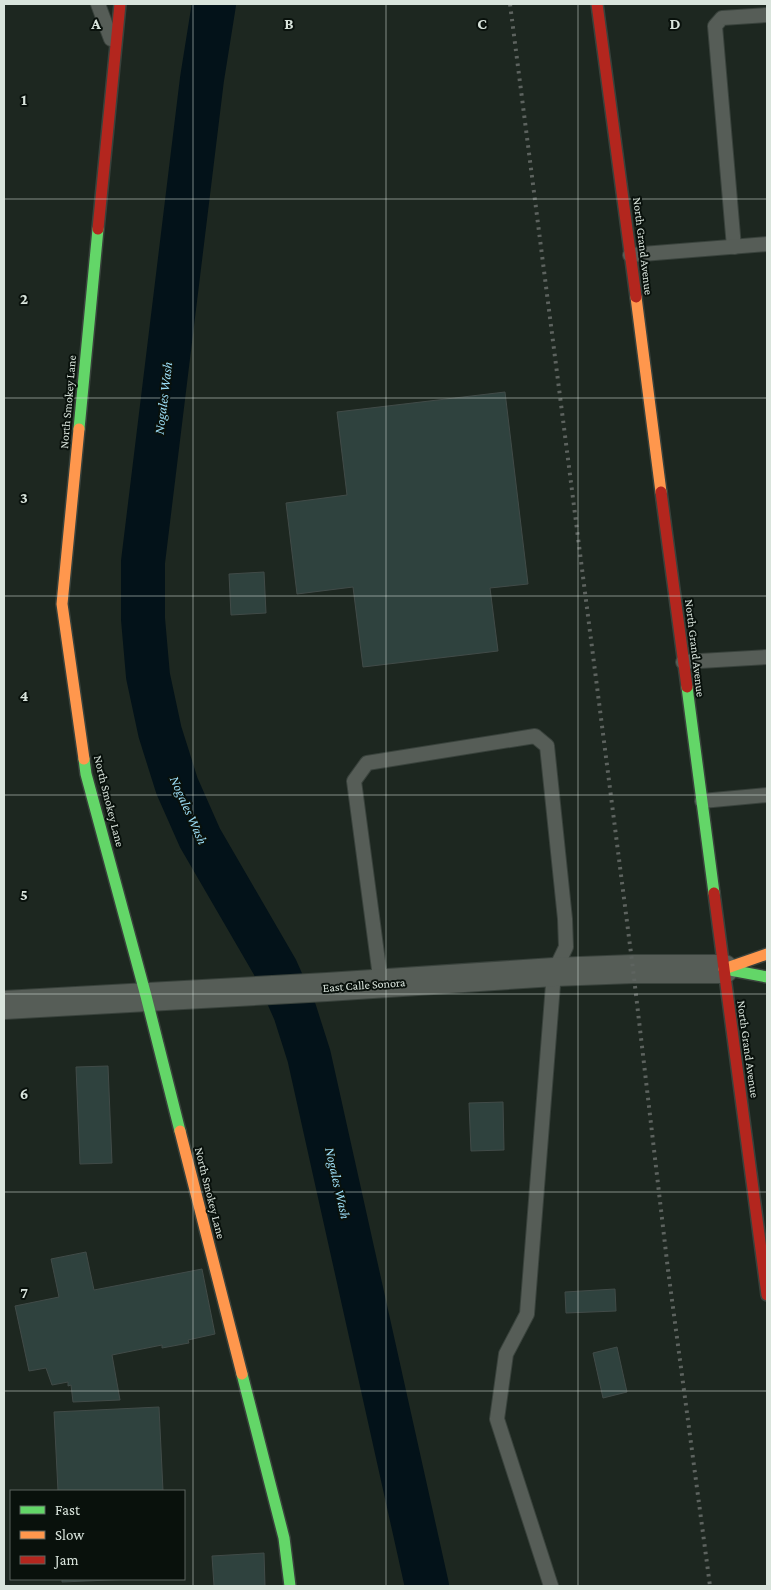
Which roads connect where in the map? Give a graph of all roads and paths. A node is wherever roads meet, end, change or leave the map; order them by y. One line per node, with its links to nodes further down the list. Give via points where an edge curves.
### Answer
1 (98, 4): 5 (lane)
2 (120, 4): 5 (street, North Smokey Lane)
3 (597, 4): 8 (street, North Grand Avenue)
4 (767, 15): 7 (lane, via 722,18 715,26)
5 (115, 51): 18 (street, North Smokey Lane, via 62,604 86,774)
6 (767, 244): 7 (lane)
7 (734, 247): 8 (lane)
8 (630, 255): 10 (street, North Grand Avenue)
9 (767, 657): 10 (lane)
10 (683, 662): 12 (street, North Grand Avenue)
11 (767, 795): 12 (lane)
12 (702, 802): 14 (street, North Grand Avenue)
13 (767, 954): 14 (street)
14 (724, 969): 15 (street, East Calle Sonora); 16 (street); 20 (street, North Grand Avenue)
15 (554, 972): 17 (street, East Calle Sonora); 17 (lane, via 566,947 565,919 547,746 535,736 366,763 354,781); 22 (lane, via 527,1314 506,1354 497,1419)
16 (767, 977)
17 (381, 984): 18 (street, East Calle Sonora)
18 (146, 996): 19 (street, East Calle Sonora); 21 (street, North Smokey Lane, via 284,1538)
19 (4, 1005)
20 (767, 1295)
21 (290, 1586)
22 (551, 1586)

